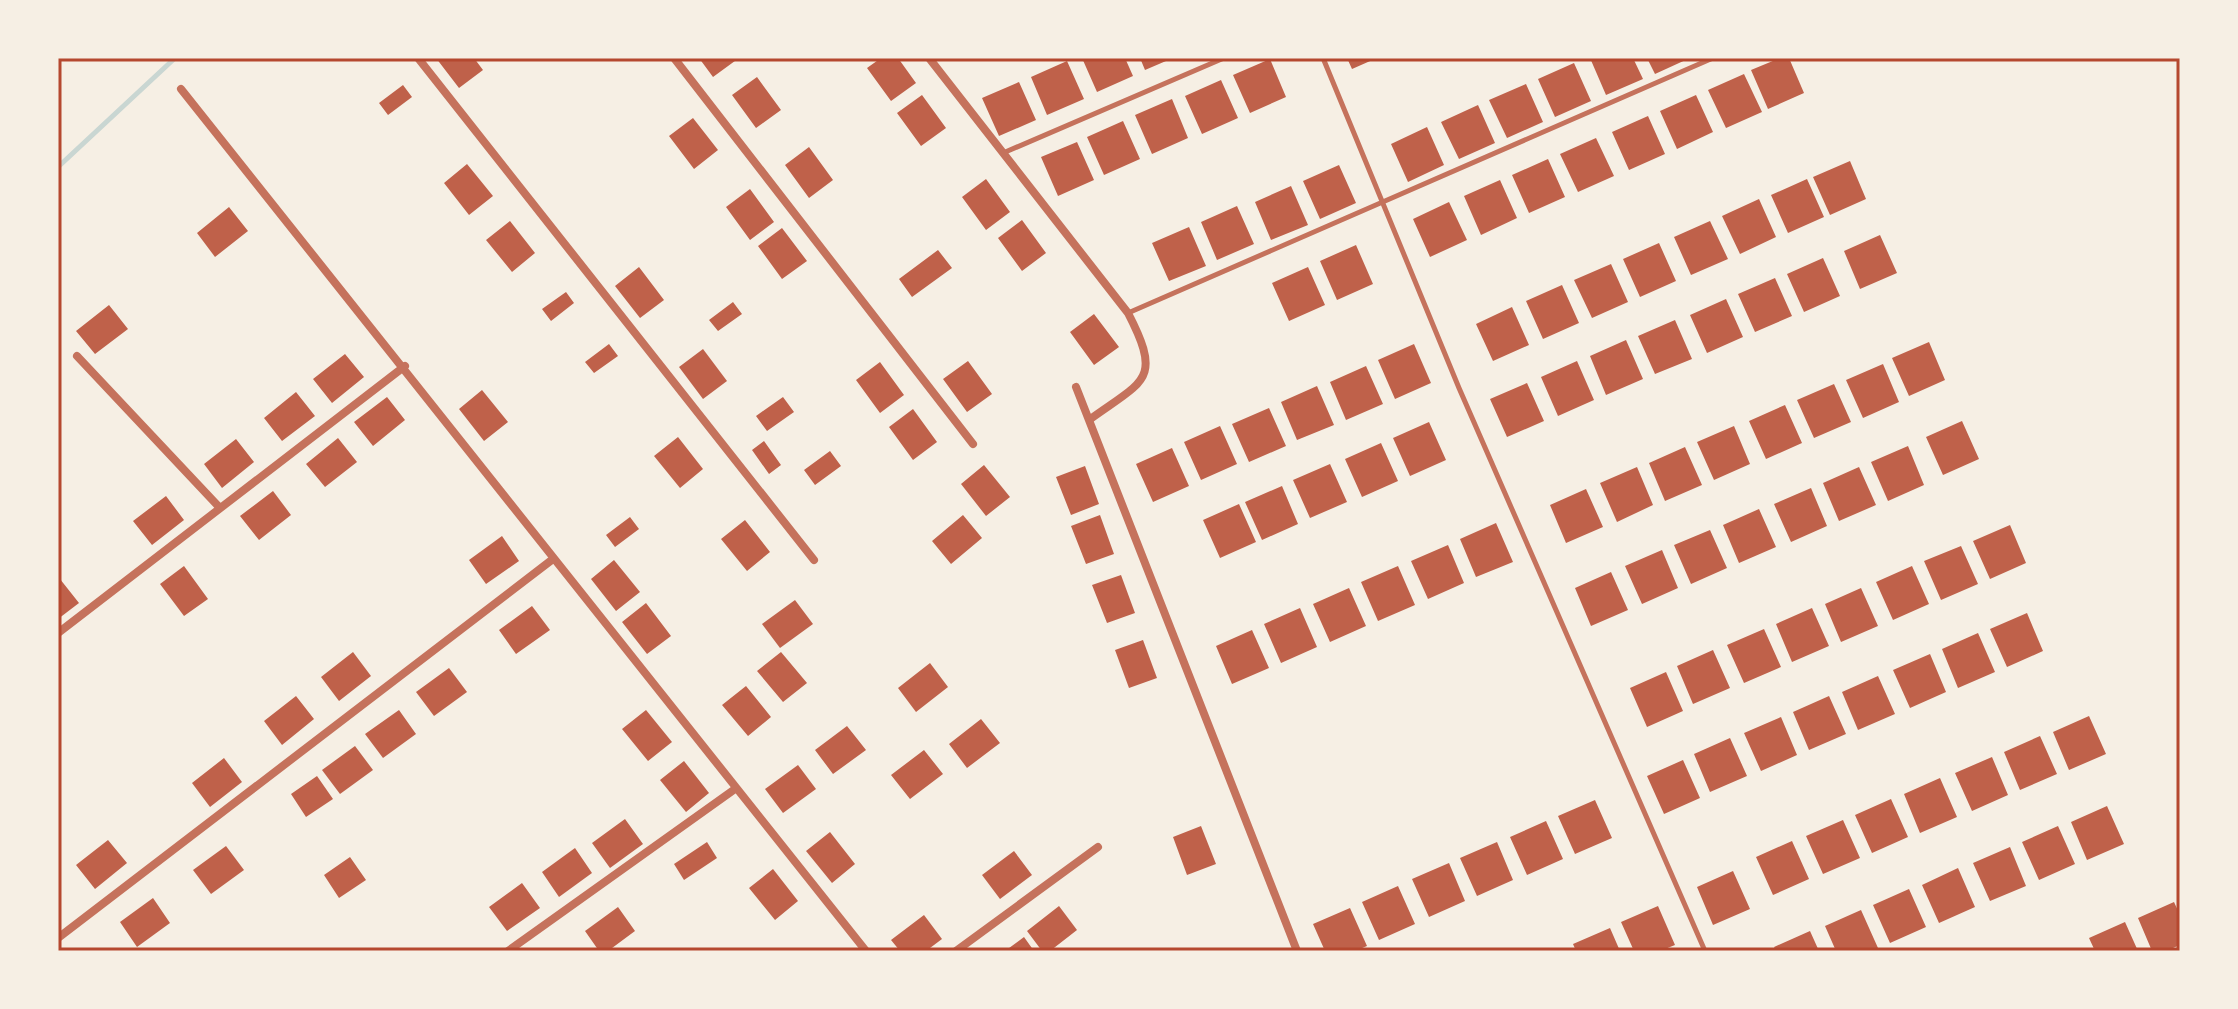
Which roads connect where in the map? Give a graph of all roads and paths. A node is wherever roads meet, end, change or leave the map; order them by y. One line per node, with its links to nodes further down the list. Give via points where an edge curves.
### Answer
1 (418, 58): 18 (street)
2 (674, 58): 15 (street)
3 (929, 58): 8 (street)
4 (1224, 58): 8 (lane)
5 (1323, 58): 9 (lane)
6 (1713, 58): 9 (lane)
7 (181, 89): 12 (street)
8 (1002, 154): 10 (street)
9 (1384, 203): 10 (lane); 27 (lane, via 1459,388)
10 (1128, 313): 14 (street, via 1149,361 1138,385)
11 (77, 356): 16 (street)
12 (405, 366): 16 (street); 17 (street)
13 (1076, 387): 14 (street)
14 (1089, 420): 26 (street)
15 (973, 444)
16 (220, 508): 19 (street)
17 (553, 559): 20 (street); 22 (street)
18 (814, 560)
19 (58, 633)
20 (735, 789): 23 (street); 24 (street)
21 (1098, 847): 25 (street)
22 (58, 938)
23 (508, 951)
24 (866, 951)
25 (956, 951)
26 (1297, 951)
27 (1705, 951)

